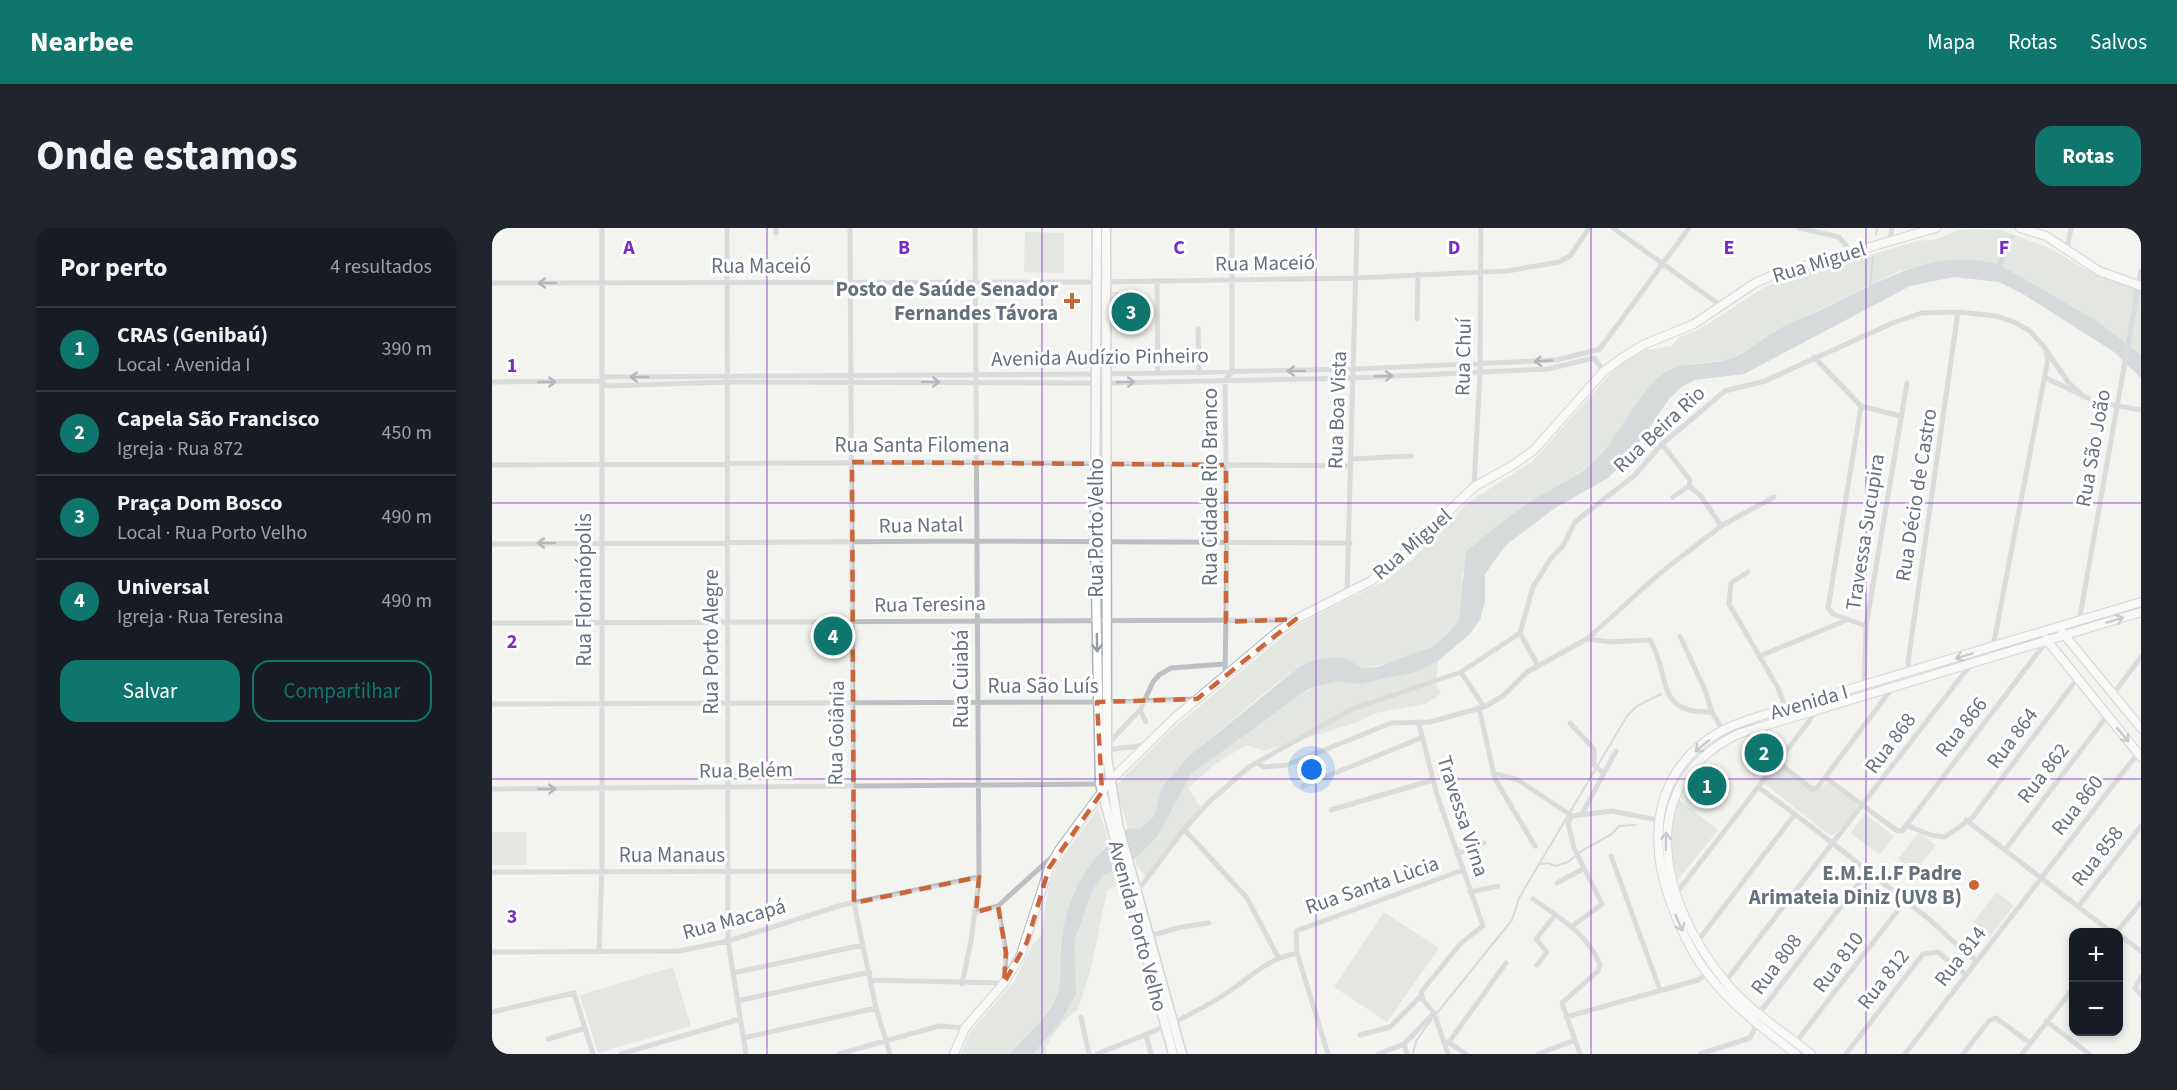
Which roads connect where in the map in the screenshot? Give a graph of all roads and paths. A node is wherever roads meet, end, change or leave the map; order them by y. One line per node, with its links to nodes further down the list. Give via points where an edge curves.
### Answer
1 (602, 228): 33 (street, Rua Florianópolis)
2 (727, 228): 28 (street, Rua Porto Alegre)
3 (850, 228): 29 (street, Rua Goiânia)
4 (975, 228): 34 (street, Rua Cuiabá)
5 (1097, 228): 21 (main road, Rua Porto Velho)
6 (1106, 228): 21 (main road, Rua Porto Velho)
7 (1232, 228): 27 (street, Rua Cidade Rio Branco)
8 (1357, 228): 26 (street, Rua Boa Vista)
9 (1481, 228): 24 (street, Rua Chuí)
10 (1589, 228): 24 (street, Rua Maceió, via 1570,256 1559,262)
11 (1613, 228): 22 (street)
12 (1689, 228): 22 (street)
13 (1799, 228): 20 (street, via 1839,237)
14 (1892, 228): 18 (street)
15 (1936, 228): 18 (street, Rua Miguel)
16 (2020, 228): 19 (street, via 2046,236)
17 (2071, 228): 19 (street)
18 (1890, 241): 20 (street, Rua Miguel)
19 (2067, 249): 35 (street, via 2099,271)
20 (1852, 253): 36 (street, Rua Miguel, via 1776,274)
21 (1101, 259): 30 (main road, Rua Porto Velho)
22 (1663, 264): 36 (street); 41 (street)
23 (2141, 271): 35 (street, Rua São João)
24 (1481, 272): 25 (street, Rua Maceió); 44 (street, Rua Chuí)
25 (1418, 274): 26 (street, Rua Maceió); 38 (street)
26 (1356, 278): 27 (street, Rua Maceió); 46 (street, Rua Boa Vista)
27 (1232, 281): 31 (street, Rua Maceió); 48 (street, Rua Cidade Rio Branco)
28 (729, 282): 29 (street, Rua Maceió); 33 (street, Rua Maceió); 57 (street, Rua Porto Alegre)
29 (851, 282): 34 (street, Rua Maceió); 58 (street, Rua Goiânia)
30 (1101, 282): 31 (street, Rua Maceió); 34 (street, Rua Maceió); 59 (main road, Rua Porto Velho)
31 (1157, 282): 50 (street)
32 (492, 283): 33 (street, Rua Maceió, one-way to 32)
33 (602, 283): 61 (street, Rua Florianópolis)
34 (975, 283): 53 (street, Rua Cuiabá)
35 (2140, 286): 69 (street, Rua São João)
36 (1720, 305): 47 (street, Rua Miguel, via 1694,324 1643,345)
37 (1958, 312): 40 (street, Rua Beira Rio, via 2014,322 2030,331); 42 (street, Rua Beira Rio, via 1913,316); 126 (street, Rua Décio de Castro)
38 (1418, 319)
39 (1198, 329): 51 (street)
40 (2044, 347): 56 (street, via 2048,359); 68 (street, Rua Beira Rio, via 2068,382)
41 (1600, 349): 43 (street); 44 (street, Avenida Audízio Pinheiro, one-way to 44, via 1557,360)
42 (1814, 357): 70 (street); 73 (street, Rua Beira Rio, via 1765,381 1725,391)
43 (1594, 358): 47 (street); 49 (street, Avenida Audízio Pinheiro, via 1548,369)
44 (1480, 365): 45 (street, Avenida Audízio Pinheiro); 49 (street, Rua Chuí)
45 (1402, 368): 46 (street, Avenida Audízio Pinheiro); 55 (street)
46 (1355, 369): 48 (street, Avenida Audízio Pinheiro, one-way to 48); 60 (street, Rua Boa Vista)
47 (1604, 371): 85 (street, Rua Miguel, via 1534,450)
48 (1232, 372): 51 (street, Avenida Audízio Pinheiro); 62 (street, Rua Cidade Rio Branco)
49 (1480, 372): 55 (street, Avenida Audízio Pinheiro); 85 (street, Rua Chuí)
50 (1158, 373): 51 (street, Avenida Audízio Pinheiro); 59 (street, Avenida Audízio Pinheiro)
51 (1199, 373)
52 (898, 375): 53 (street, Avenida Audízio Pinheiro); 58 (street, Avenida Audízio Pinheiro); 64 (street)
53 (974, 375): 54 (street, Avenida Audízio Pinheiro); 65 (street, Rua Cuiabá)
54 (1002, 375): 59 (street, Avenida Audízio Pinheiro); 66 (street)
55 (1402, 376): 60 (street, Avenida Audízio Pinheiro, one-way to 55)
56 (2044, 377): 68 (street); 119 (street)
57 (727, 378): 58 (street, Avenida Audízio Pinheiro); 61 (street, Avenida Audízio Pinheiro, via 606,377); 77 (street, Rua Porto Alegre)
58 (852, 378): 64 (street, Avenida Audízio Pinheiro); 78 (street, Rua Goiânia)
59 (1101, 378): 62 (street, Avenida Audízio Pinheiro, one-way to 62); 66 (street, Avenida Audízio Pinheiro); 80 (main road, Rua Porto Velho)
60 (1354, 378): 62 (street, Avenida Audízio Pinheiro); 75 (street, Rua Boa Vista)
61 (601, 381): 63 (street, Avenida Audízio Pinheiro, one-way to 61); 76 (street, Rua Florianópolis)
62 (1225, 381): 82 (street, Rua Cidade Rio Branco)
63 (492, 382)
64 (898, 382): 65 (street, Avenida Audízio Pinheiro, one-way to 65)
65 (975, 383): 66 (street, Avenida Audízio Pinheiro); 79 (street, Rua Cuiabá)
66 (1002, 383)
67 (1907, 383): 72 (street, Travessa Sucupira)
68 (2083, 396): 69 (street)
69 (2117, 405): 71 (street); 110 (street, Rua São João)
70 (1861, 406): 72 (street); 103 (street, via 1829,596 1830,612)
71 (2141, 410)
72 (1900, 416): 111 (street, Travessa Sucupira)
73 (1662, 444): 84 (street, via 1690,480); 113 (street, Rua Beira Rio, via 1635,475 1575,522 1533,587)
74 (1411, 456): 75 (street)
75 (1352, 459): 83 (street, Rua Boa Vista)
76 (601, 462): 77 (street, Rua Santa Filomena); 81 (street, Rua Santa Filomena); 93 (street, Rua Florianópolis)
77 (727, 462): 78 (street, Rua Santa Filomena); 90 (street, Rua Porto Alegre)
78 (852, 462): 79 (street, Rua Santa Filomena); 91 (street, Rua Goiânia)
79 (976, 462): 80 (street, Rua Santa Filomena); 89 (street, Rua Cuiabá)
80 (1101, 462): 82 (street, Rua Santa Filomena); 92 (main road, Rua Porto Velho)
81 (492, 465)
82 (1226, 465): 83 (street, Rua Santa Filomena); 94 (street, Rua Cidade Rio Branco)
83 (1351, 466): 95 (street, Rua Boa Vista)
84 (1689, 486): 86 (street); 88 (street, via 1701,496)
85 (1474, 487): 98 (street, Rua Miguel, via 1398,560)
86 (1673, 497)
87 (1774, 497): 88 (street)
88 (1721, 526): 117 (street, via 1659,574)
89 (977, 541): 91 (street, Rua Natal); 92 (street, Rua Natal); 101 (street, Rua Cuiabá)
90 (728, 542): 91 (street, Rua Natal); 93 (street, Rua Natal); 104 (street, Rua Porto Alegre)
91 (852, 542): 105 (street, Rua Goiânia)
92 (1100, 542): 94 (street, Rua Natal); 106 (main road, Rua Porto Velho)
93 (600, 543): 96 (street, Rua Natal, one-way to 96); 109 (street, Rua Florianópolis)
94 (1226, 543): 95 (street, Rua Natal); 107 (street, Rua Cidade Rio Branco)
95 (1350, 543): 98 (street, Rua Boa Vista)
96 (492, 544)
97 (1748, 572): 120 (street, via 1731,583 1729,604)
98 (1347, 593): 102 (street, Rua Miguel)
99 (2141, 602): 110 (street, Avenida I)
100 (2141, 612): 110 (street, Avenida I, one-way to 100)
101 (978, 619): 105 (street, Rua Teresina); 106 (street, Rua Teresina); 138 (street, Rua Cuiabá)
102 (1296, 620): 107 (street, Rua Teresina); 127 (street, Rua Miguel)
103 (1847, 620): 111 (street); 120 (street)
104 (728, 622): 105 (street, Rua Teresina); 109 (street, Rua Teresina); 136 (street, Rua Porto Alegre)
105 (853, 622): 141 (street, Rua Goiânia)
106 (1101, 622): 107 (street, Rua Teresina); 137 (main road, Rua Porto Velho)
107 (1226, 622): 122 (street, Rua Cidade Rio Branco)
108 (492, 623): 109 (street, Rua Teresina)
109 (601, 624): 140 (street, Rua Florianópolis)
110 (2080, 625): 112 (street, Avenida I); 115 (street, Avenida I)
111 (1866, 626): 130 (street, Travessa Sucupira)
112 (2058, 628): 114 (street, Avenida I); 115 (street)
113 (1520, 633): 124 (street); 125 (street)
114 (2041, 633): 118 (street); 119 (street, Avenida I)
115 (2064, 635): 118 (street, Avenida I); 132 (street)
116 (1680, 636): 146 (street)
117 (1587, 639): 124 (street); 146 (street, via 1650,640 1674,702 1689,712)
118 (2047, 641): 123 (street, Avenida I); 128 (street); 181 (street, Rua 866)
119 (1993, 647): 126 (street, Avenida I, one-way to 126)
120 (1760, 656): 143 (street)
121 (2141, 657): 132 (street)
122 (1225, 664): 127 (street, Rua Cidade Rio Branco); 135 (street, via 1171,668 1153,682)
123 (1971, 664): 129 (street, Avenida I); 173 (street, Rua 868)
124 (1538, 666): 142 (street, via 1503,696)
125 (1461, 672): 142 (street); 159 (street, via 1352,709)
126 (1908, 673): 129 (street, Rua Décio de Castro); 130 (street, Avenida I)
127 (1225, 676): 133 (street, Rua Miguel)
128 (2077, 679): 147 (street); 178 (street, Rua 864)
129 (1911, 682): 131 (street, Avenida I)
130 (1864, 686): 134 (street, Avenida I)
131 (1893, 687): 144 (street, Avenida I); 162 (street)
132 (2113, 694): 151 (street)
133 (1197, 699): 135 (street, Rua São Luís); 154 (street, Rua Miguel)
134 (1819, 699): 143 (street, Avenida I); 144 (street)
135 (1143, 701): 137 (street, Rua São Luís); 145 (street)
136 (728, 702): 140 (street, Rua São Luís); 141 (street, Rua São Luís); 170 (street, Rua Porto Alegre)
137 (1101, 702): 138 (street, Rua São Luís); 155 (main road, Rua Porto Velho); 171 (main road, Rua Porto Velho)
138 (978, 703): 141 (street, Rua São Luís); 166 (street, Rua Cuiabá)
139 (492, 704): 140 (street, Rua São Luís)
140 (601, 704): 169 (street, Rua Florianópolis)
141 (854, 704): 165 (street, Rua Goiânia)
142 (1482, 707): 150 (street); 160 (street)
143 (1786, 708): 152 (street, Avenida I)
144 (1818, 708): 158 (street); 205 (street, Avenida I, one-way to 144, via 1666,856 1667,821 1671,803 1686,776 1702,757 1724,741)
145 (1140, 710): 148 (street); 155 (street)
146 (1712, 712): 152 (street)
147 (2107, 716): 157 (street, one-way to 157); 188 (street, Rua 862)
148 (1146, 722)
149 (1570, 723): 161 (street, via 1594,749 1595,766)
150 (1419, 724): 153 (street, Travessa Virna); 159 (street, via 1391,723 1287,765 1264,767)
151 (2141, 728)
152 (1723, 731): 179 (street, Avenida I, one-way to 179, via 1684,763 1666,794)
153 (1421, 738): 163 (street, Travessa Virna); 167 (street)
154 (1146, 745): 155 (street); 164 (street, Rua Miguel)
155 (1106, 747): 164 (main road, Rua Porto Velho)
156 (1616, 751): 161 (street)
157 (2139, 755): 200 (street, Rua 860)
158 (1778, 762): 162 (street, via 1812,789); 168 (street)
159 (1257, 763): 183 (street, via 1228,784)
160 (1493, 773): 177 (street, via 1518,780); 186 (street)
161 (1603, 773): 175 (street)
162 (1826, 778): 173 (street)
163 (1433, 780): 174 (street); 189 (street, Travessa Virna)
164 (1109, 782): 171 (street, Rua Miguel); 180 (main road, Rua Porto Velho)
165 (851, 785): 166 (street, Rua Belém); 170 (street, Rua Belém); 195 (street, Rua Goiânia)
166 (978, 785): 171 (street, Rua Belém); 199 (street, Rua Cuiabá)
167 (1303, 786)
168 (1758, 787): 176 (street); 205 (street)
169 (602, 788): 170 (street, Rua Belém); 172 (street, Rua Belém, one-way to 169); 197 (street, Rua Florianópolis)
170 (726, 788): 198 (street, Rua Porto Alegre)
171 (1101, 788): 180 (main road, Rua Porto Velho); 187 (street, Rua Miguel)
172 (492, 789)
173 (1863, 806): 181 (street, Rua 866, via 1899,831); 184 (street, Rua 868)
174 (1331, 810)
175 (1582, 814): 177 (street); 179 (street, via 1612,811)
176 (1795, 814): 184 (street); 222 (street)
177 (1570, 815): 192 (street, via 1568,825)
178 (1969, 819): 181 (street, Rua 864, via 1946,837); 188 (street)
179 (1658, 820): 207 (street, Avenida I, via 1660,873)
180 (1114, 825): 191 (main road, Avenida Porto Velho)
181 (1906, 825)
182 (2141, 826): 212 (street, Rua 858)
183 (1184, 829): 203 (street, via 1142,885); 229 (street, via 1247,898)
184 (1834, 842): 194 (street); 240 (street, Rua 868)
185 (1484, 843): 189 (street)
186 (1535, 846)
187 (1059, 850): 211 (street, Rua Miguel); 241 (street, via 1049,868 1020,957)
188 (2005, 850): 200 (street)
189 (1457, 854): 193 (street, Travessa Virna)
190 (1611, 856): 243 (street)
191 (1125, 866): 203 (main road, Avenida Porto Velho); 256 (main road, Avenida Porto Velho)
192 (1583, 869): 201 (street); 216 (street, via 1602,904)
193 (1463, 870): 204 (street, Travessa Virna); 228 (street, Rua Santa Lùcia, via 1300,928 1295,933)
194 (1869, 870): 208 (street); 253 (street, Rua 808)
195 (852, 871): 198 (street, Rua Manaus); 210 (street, Rua Goiânia)
196 (492, 872): 197 (street, Rua Manaus)
197 (602, 872): 198 (street, Rua Manaus); 226 (street, Rua Florianópolis)
198 (728, 872): 221 (street, Rua Porto Alegre)
199 (979, 877): 210 (street, Rua Macapá); 213 (street, Rua Cuiabá)
200 (2041, 878): 212 (street); 230 (street, Rua 814)
201 (1557, 883)
202 (1498, 886): 204 (street)
203 (1135, 888): 219 (main road, Avenida Porto Velho)
204 (1470, 892): 246 (street, Travessa Virna, via 1483,928 1461,943)
205 (1676, 894): 207 (street); 222 (street, Avenida I)
206 (1533, 899): 214 (street)
207 (1670, 901): 236 (street, Avenida I, one-way to 236, via 1690,948)
208 (1905, 901): 227 (street, via 1945,932); 268 (street, Rua 810)
209 (2141, 902): 218 (street)
210 (854, 903): 221 (street, Rua Macapá); 223 (street, Rua Goiânia)
211 (998, 906): 213 (street, Rua Miguel); 241 (street, via 1006,953)
212 (2078, 907): 217 (street)
213 (976, 912): 242 (street, Rua Cuiabá)
214 (1555, 915): 216 (street); 232 (street, via 1536,939 1547,952)
215 (1209, 923): 219 (street)
216 (1571, 927): 252 (street, via 1591,945 1600,969 1562,1003)
217 (2105, 928)
218 (2122, 928)
219 (1149, 936): 256 (main road, Avenida Porto Velho)
220 (2123, 937): 224 (street)
221 (728, 941): 226 (street, Rua Macapá, via 679,951); 235 (street, Rua Porto Alegre)
222 (1697, 942): 240 (street, Avenida I)
223 (863, 945): 234 (street, Rua Goiânia); 235 (street)
224 (2141, 951)
225 (492, 952): 226 (street, Rua Macapá)
226 (598, 952)
227 (1962, 952): 230 (street); 233 (street)
228 (1297, 953): 229 (street); 286 (street)
229 (1278, 957): 256 (street, via 1222,996)
230 (1977, 961): 237 (street, Rua 814)
231 (1506, 963): 266 (street)
232 (1537, 965)
233 (1956, 966): 237 (street, Rua 812); 296 (street, Rua 812, via 1938,952 1923,954)
234 (870, 972): 239 (street, Rua Goiânia); 247 (street)
235 (733, 973): 247 (street, Rua Porto Alegre)
236 (1707, 974): 243 (street); 253 (street, Avenida I, via 1726,996)
237 (1966, 975): 297 (street, Rua 814)
238 (2141, 977): 245 (street, via 2136,983)
239 (872, 980): 242 (street); 248 (street, Rua Goiânia)
240 (1725, 982): 253 (street, Avenida I)
241 (1004, 983): 242 (street); 258 (street)
242 (962, 984)
243 (1660, 990): 252 (street)
244 (2069, 992): 255 (street)
245 (2138, 993)
246 (1421, 996): 250 (street); 261 (street, via 1390,1027)
247 (737, 1001): 254 (street, Rua Porto Alegre)
248 (876, 1008): 262 (street); 267 (street, Rua Goiânia)
249 (492, 1012): 257 (street, via 574,993)
250 (1434, 1013): 266 (street); 270 (street)
251 (1081, 1017): 280 (street)
252 (1566, 1017): 265 (street)
253 (1756, 1017): 259 (street, Avenida I); 263 (street); 268 (street, Avenida I)
254 (740, 1019): 262 (street, Rua Porto Alegre); 275 (street)
255 (2046, 1021): 269 (street); 273 (street)
256 (1169, 1025): 260 (street); 284 (main road); 285 (main road)
257 (585, 1028): 264 (street); 274 (street)
258 (965, 1028): 267 (street, via 939,1026); 279 (street)
259 (1767, 1032): 263 (street); 294 (street, Avenida I)
260 (1146, 1035): 271 (street); 283 (street)
261 (1360, 1035)
262 (743, 1038): 276 (street, Rua Porto Alegre)
263 (1750, 1038): 272 (street)
264 (548, 1039)
265 (1575, 1040): 291 (street); 292 (street)
266 (1446, 1041): 289 (street); 290 (street)
267 (886, 1042): 277 (street); 278 (street, Rua Goiânia)
268 (1796, 1042): 295 (street, Avenida I)
269 (2030, 1043): 298 (street, via 1996,1018 1989,1021); 299 (street)
270 (1404, 1044): 287 (street); 288 (street)
271 (1115, 1047): 281 (street); 282 (street)
272 (1718, 1052): 293 (street)
273 (2085, 1053)
274 (593, 1054)
275 (621, 1054)
276 (746, 1054)
277 (839, 1054)
278 (890, 1054)
279 (954, 1054)
280 (1089, 1054)
281 (1097, 1054)
282 (1117, 1054)
283 (1151, 1054)
284 (1173, 1054)
285 (1182, 1054)
286 (1328, 1054)
287 (1378, 1054)
288 (1407, 1054)
289 (1448, 1054)
290 (1466, 1054)
291 (1538, 1054)
292 (1580, 1054)
293 (1700, 1054)
294 (1796, 1054)
295 (1811, 1054)
296 (1846, 1054)
297 (1905, 1054)
298 (1963, 1054)
299 (2022, 1054)

